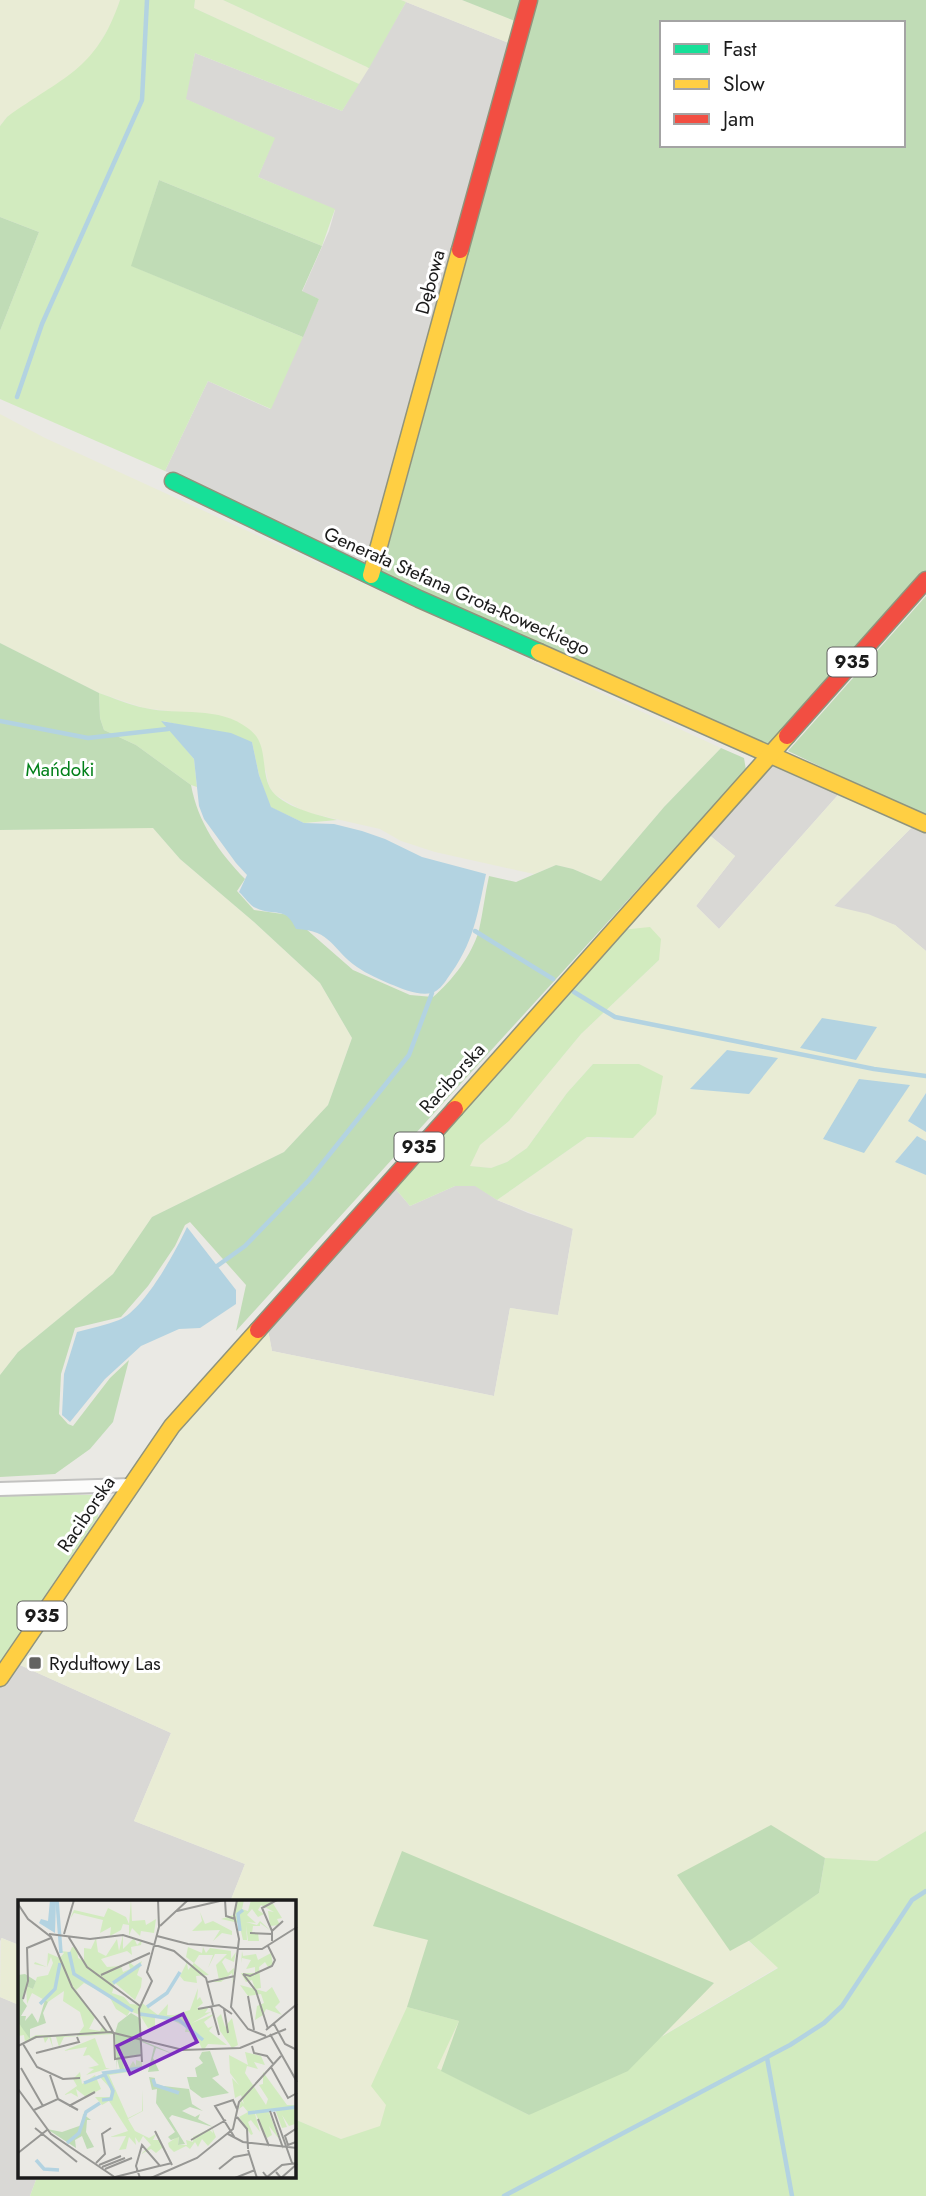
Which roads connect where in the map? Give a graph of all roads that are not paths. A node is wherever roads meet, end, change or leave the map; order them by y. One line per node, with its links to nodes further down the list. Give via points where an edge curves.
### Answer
1 (529, 0): 3 (main road, Dębowa)
2 (173, 481): 3 (main road, Generała Stefana Grota-Roweckiego)
3 (371, 575): 5 (main road, Generała Stefana Grota-Roweckiego)
4 (926, 580): 5 (main road, 935)
5 (770, 753): 6 (main road); 7 (main road, Raciborska / 935, via 172,1426)
6 (926, 824)
7 (131, 1486): 8 (street); 9 (main road, Raciborska / 935)
8 (0, 1489)
9 (0, 1678)

